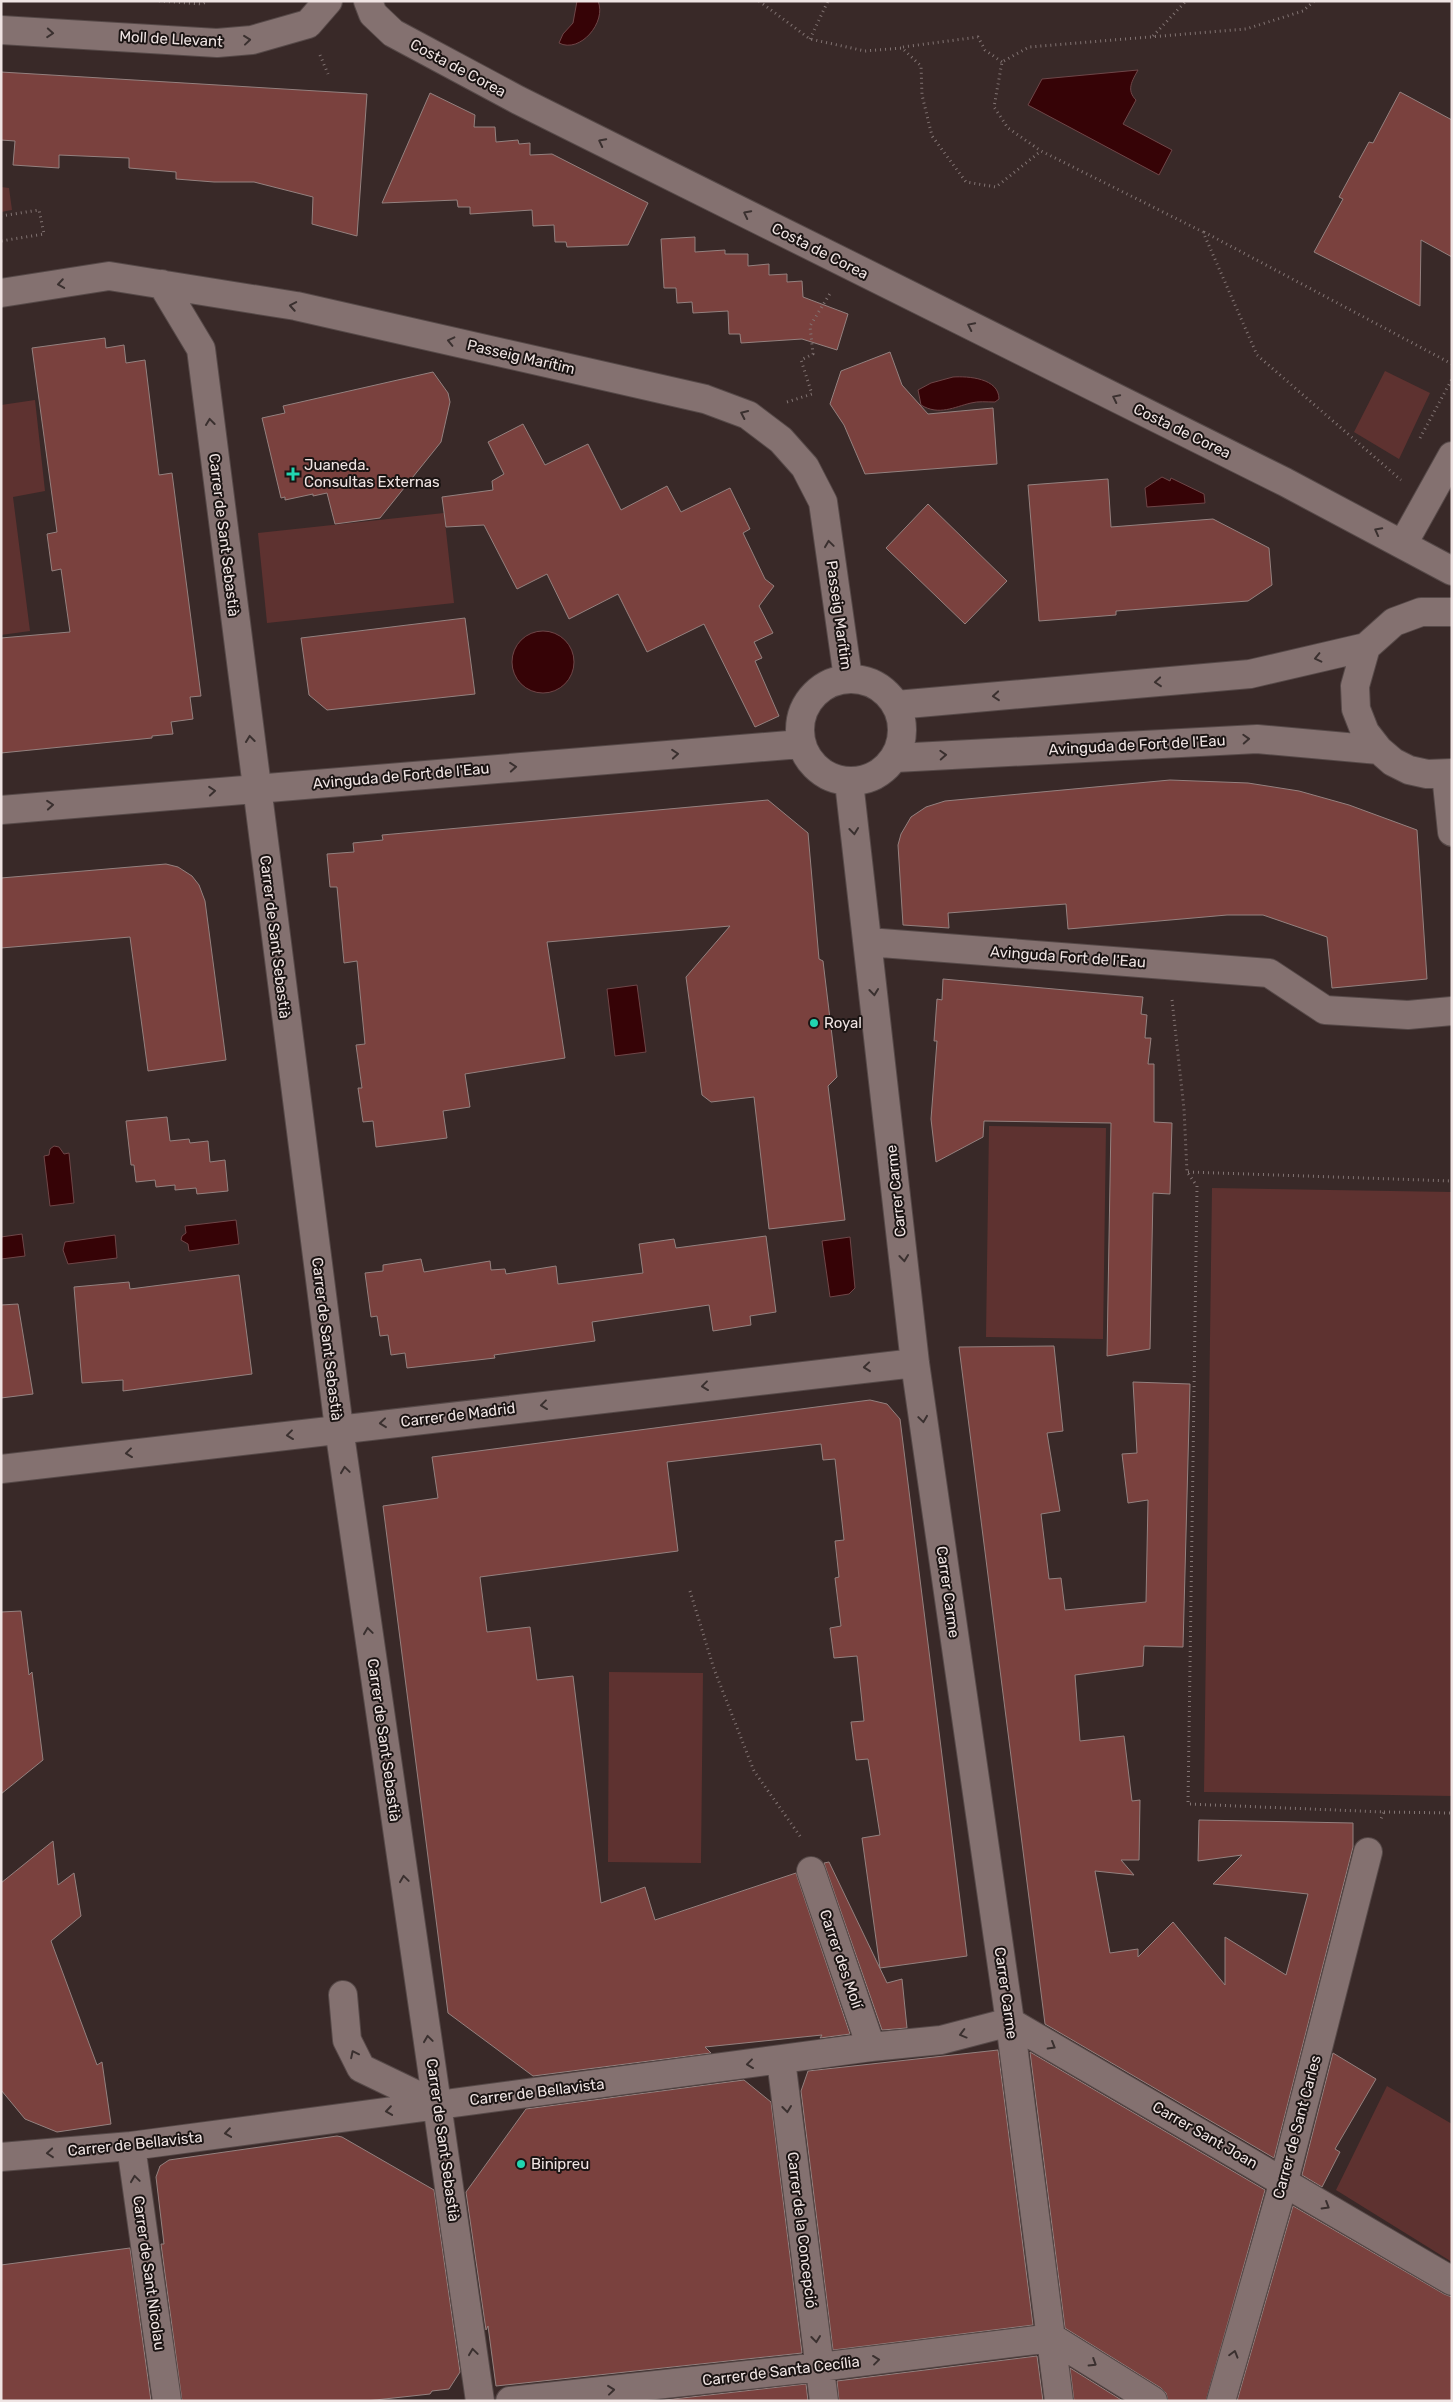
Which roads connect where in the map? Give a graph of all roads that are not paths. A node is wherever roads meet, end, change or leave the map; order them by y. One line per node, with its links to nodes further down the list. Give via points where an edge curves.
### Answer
1 (328, 1): 3 (street, Moll de Llevant, one-way to 1, via 217,43 252,40 308,24)
2 (368, 1): 7 (street, Costa de Corea, one-way to 2, via 1285,482 518,100 393,33 373,14)
3 (1, 30)
4 (162, 284): 5 (street, Passeig Marítim, one-way to 5, via 109,276); 11 (street, Passeig Marítim, one-way to 4, via 823,502 806,467 781,440 748,415 705,399 296,306); 18 (street, Carrer de Sant Sebastià, one-way to 4, via 201,349)
5 (1, 293)
6 (1452, 456): 7 (street)
7 (1403, 544): 8 (street)
8 (1452, 571)
9 (1452, 612): 10 (street, via 1421,612 1394,622)
10 (1366, 647): 12 (street, one-way to 12, via 1250,674); 14 (street, via 1355,686 1356,709 1365,732)
11 (848, 678): 12 (street, via 864,680 883,690); 13 (street, via 827,685 812,697 801,720)
12 (896, 705): 15 (street, via 903,733)
13 (801, 744): 17 (street, via 810,762 822,773); 18 (street, Avinguda de Fort de l'Eau, one-way to 13)
14 (1379, 750): 15 (street, Avinguda de Fort de l'Eau, one-way to 14, via 1257,739); 16 (street, via 1409,770)
15 (895, 758): 17 (street, via 869,779)
16 (1449, 774): 20 (street)
17 (849, 782): 21 (street, Carrer Carme, one-way to 21)
18 (256, 788): 19 (street, Avinguda de Fort de l'Eau, one-way to 18); 24 (street, Carrer de Sant Sebastià)
19 (1, 810)
20 (1452, 832)
21 (868, 942): 22 (street, Avinguda Fort de l'Eau, via 1268,973 1325,1010 1408,1015); 23 (street, Carrer Carme, one-way to 23)
22 (1452, 1011)
23 (915, 1363): 24 (street, Carrer de Madrid, one-way to 24); 29 (street, Carrer Carme, one-way to 29)
24 (339, 1428): 25 (street, Carrer de Madrid, one-way to 25); 32 (street, Carrer de Sant Sebastià, one-way to 24)
25 (1, 1468)
26 (1368, 1852): 35 (street, Carrer de Sant Carles)
27 (811, 1871): 30 (street, Carrer des Molí)
28 (343, 1995): 32 (street, one-way to 28, via 361,2068 347,2040)
29 (1010, 2022): 30 (street, Carrer de Bellavista, one-way to 30, via 942,2040); 35 (street, Carrer Sant Joan, one-way to 35); 37 (street, Carrer Carme)
30 (871, 2047): 31 (street, Carrer de Bellavista)
31 (781, 2060): 32 (street, Carrer de Bellavista, one-way to 32); 38 (street, Carrer de la Concepció, one-way to 38)
32 (438, 2105): 33 (street, Carrer de Bellavista, one-way to 33); 40 (street, Carrer de Sant Sebastià, one-way to 32)
33 (131, 2146): 34 (street, Carrer de Bellavista, one-way to 34); 39 (street, Carrer de Sant Nicolau, one-way to 33)
34 (1, 2157)
35 (1284, 2181): 36 (street, Carrer Sant Joan, one-way to 36); 45 (street, Carrer de Sant Carles, one-way to 35)
36 (1452, 2281)
37 (1052, 2338): 38 (street, Carrer de Santa Cecília, one-way to 37); 43 (street, Carrer Carme); 44 (street, one-way to 44)
38 (820, 2367): 41 (street, Carrer de Santa Cecília, one-way to 38); 42 (street, Carrer de la Concepció)
39 (168, 2401)
40 (480, 2401)
41 (510, 2401)
42 (824, 2401)
43 (1059, 2401)
44 (1153, 2401)
45 (1221, 2401)

